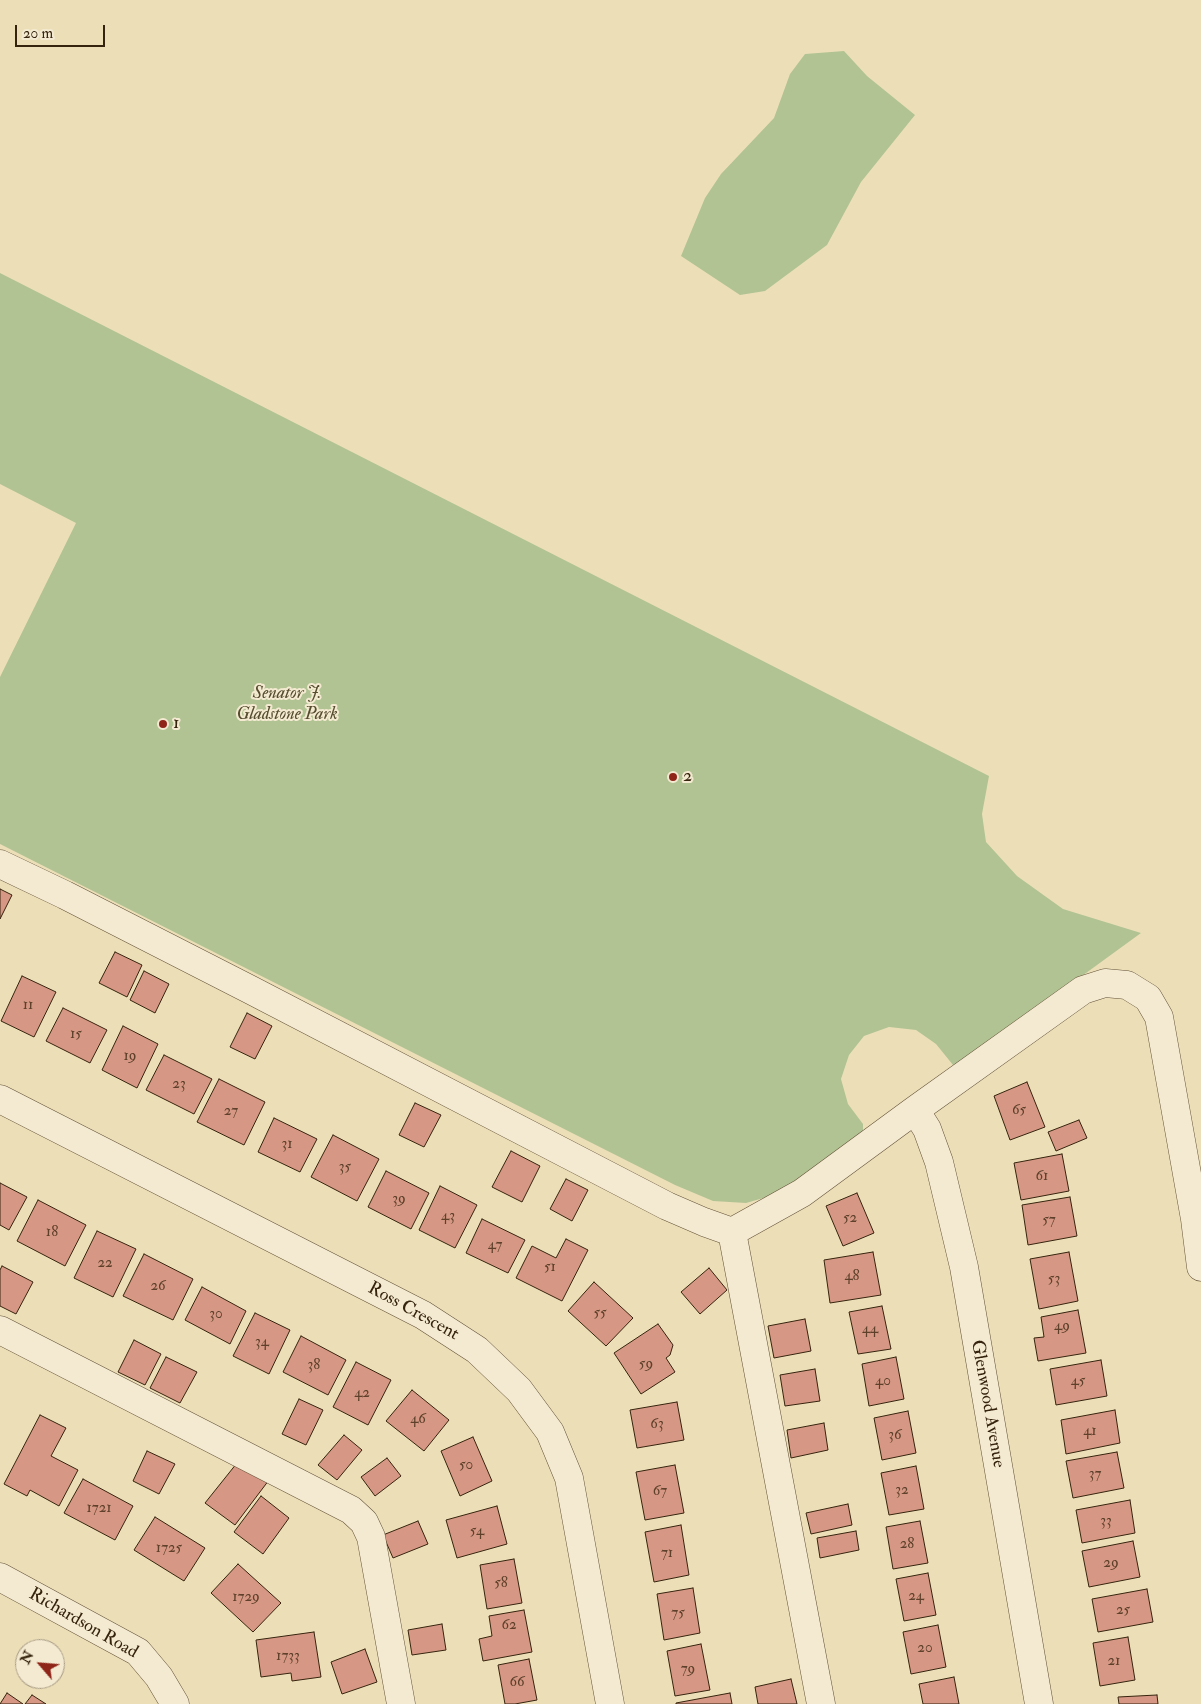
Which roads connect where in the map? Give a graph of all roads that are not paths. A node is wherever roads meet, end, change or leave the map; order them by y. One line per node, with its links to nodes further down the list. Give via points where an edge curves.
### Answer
1 (0, 864): 4 (street, via 667,1206)
2 (0, 1099): 10 (street, Ross Crescent, via 423,1315 477,1350 519,1390 550,1432 569,1478)
3 (915, 1110): 4 (street, via 802,1193); 5 (street, via 1083,990 1105,983 1128,985 1148,998 1159,1017); 12 (street, Glenwood Avenue, via 927,1130 939,1162 964,1267)
4 (732, 1232): 11 (street)
5 (1201, 1267)
6 (0, 1330): 9 (street, via 351,1510 364,1522 371,1537)
7 (0, 1577): 8 (street, Richardson Road, via 138,1652 159,1677)
8 (175, 1704)
9 (401, 1704)
10 (610, 1704)
11 (821, 1704)
12 (1039, 1704)

